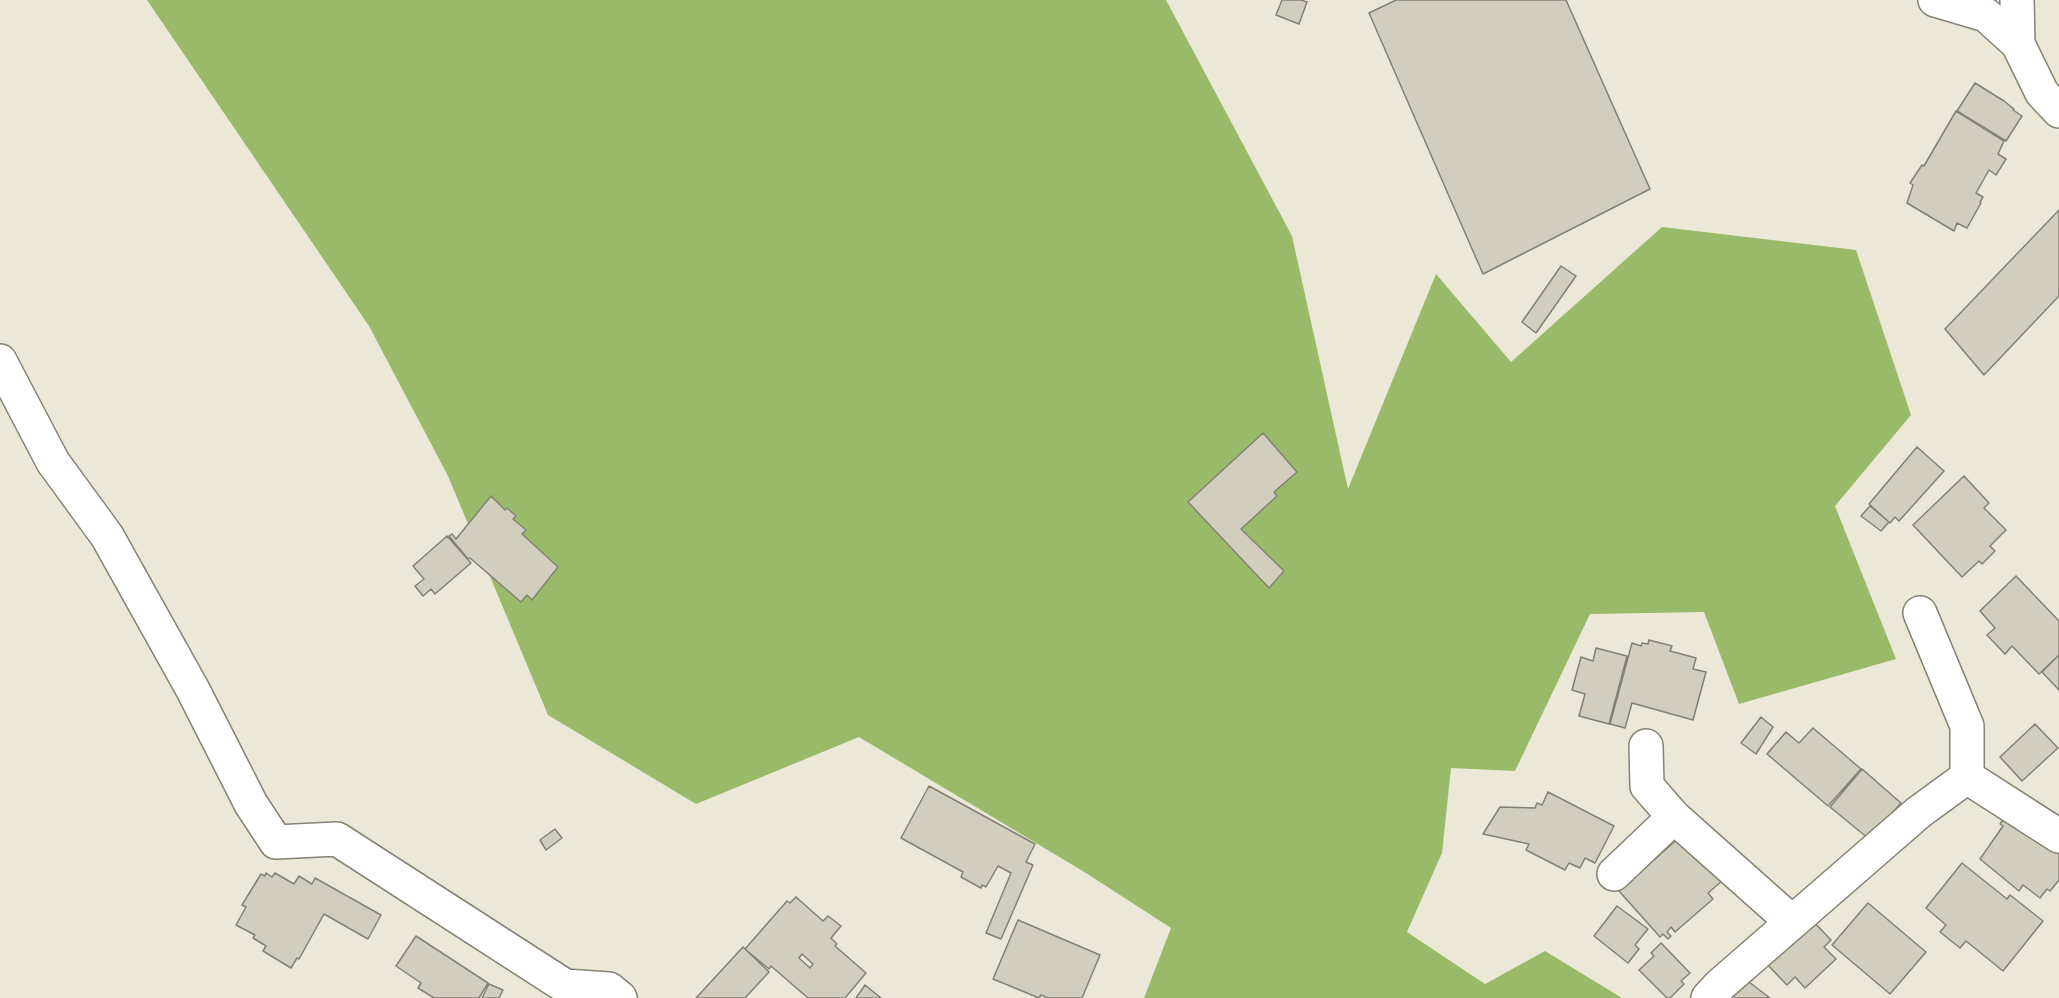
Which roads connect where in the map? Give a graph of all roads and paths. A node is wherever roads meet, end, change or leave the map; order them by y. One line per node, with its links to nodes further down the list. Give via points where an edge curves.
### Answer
1 (1935, 0): 3 (street, via 1986,15)
2 (2016, 0): 3 (street)
3 (2018, 44): 4 (street, via 2042,93)
4 (2059, 111)
5 (0, 361): 13 (street, via 53,462 106,536 193,690 251,804 276,842 337,838 566,986 609,988)
6 (1920, 613): 8 (street, via 1967,726)
7 (1646, 746): 9 (street, via 1647,786)
8 (1967, 777): 10 (street); 12 (street, via 1918,812)
9 (1674, 817): 11 (street); 12 (street)
10 (2059, 836)
11 (1614, 874)
12 (1792, 922): 14 (street)
13 (620, 998)
14 (1708, 998)

